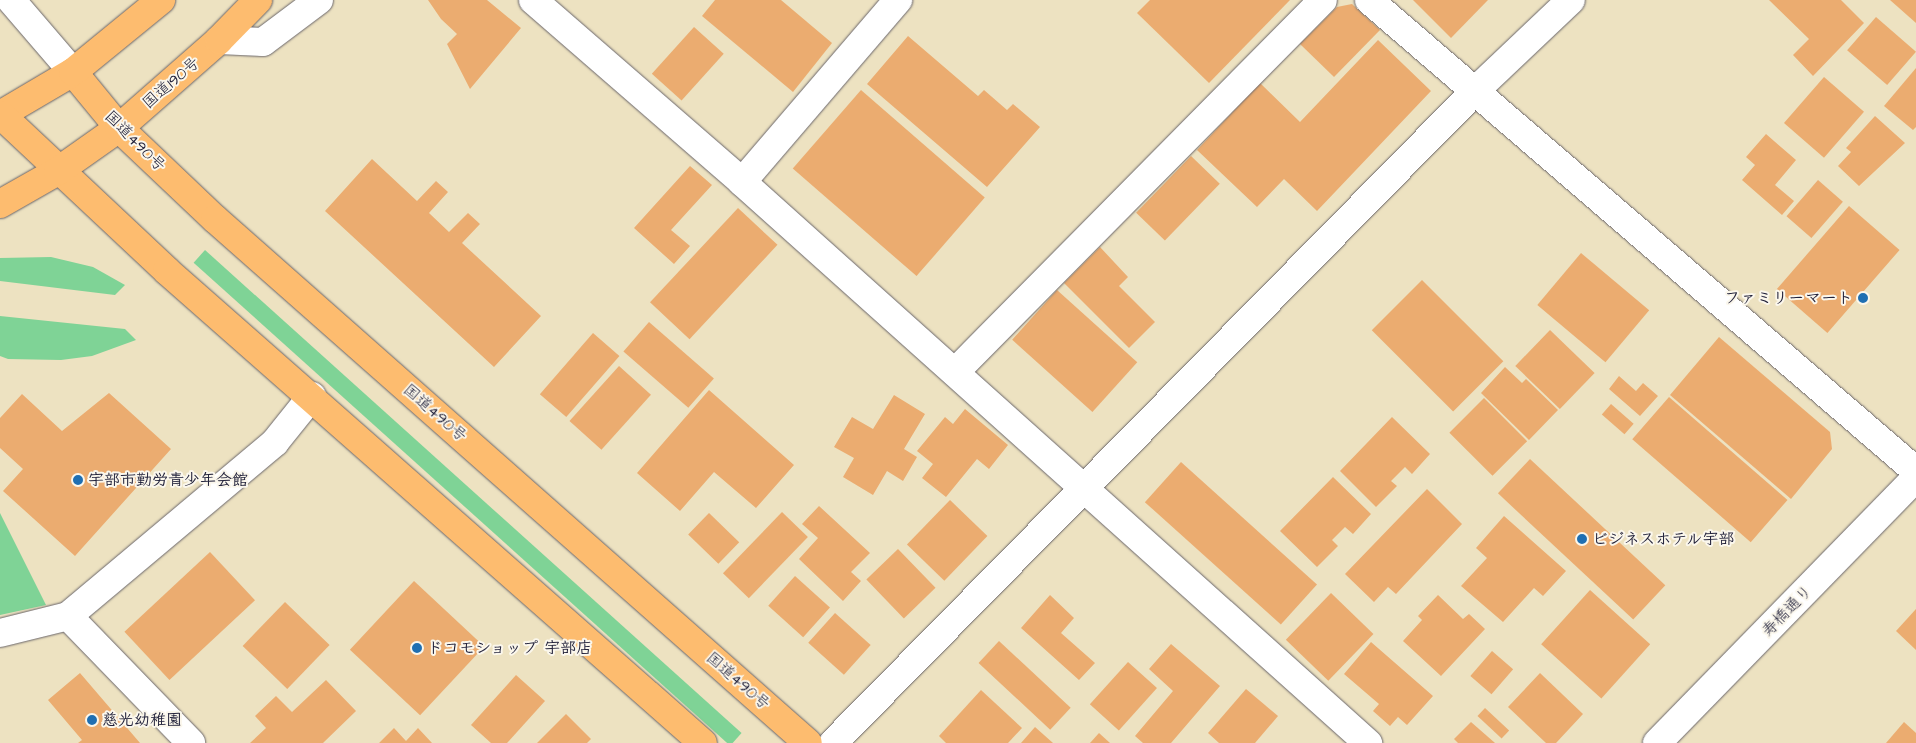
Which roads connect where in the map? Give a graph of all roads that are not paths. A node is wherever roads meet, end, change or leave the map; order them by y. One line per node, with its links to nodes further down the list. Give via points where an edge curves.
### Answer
1 (11, 0): 11 (street)
2 (161, 0): 11 (highway)
3 (258, 0): 10 (highway, 国道190号)
4 (319, 0): 10 (street, via 263,42)
5 (533, 0): 16 (street)
6 (898, 0): 16 (street)
7 (1323, 0): 18 (street)
8 (1369, 0): 12 (street)
9 (1571, 0): 12 (street)
10 (220, 40): 14 (highway, 国道190号)
11 (73, 72): 13 (highway); 14 (highway, 国道490号)
12 (1475, 91): 20 (street); 22 (street)
13 (0, 115): 15 (highway)
14 (119, 128): 15 (highway, 国道190号); 27 (highway, 国道490号, via 215,219)
15 (58, 170): 17 (highway, 国道190号); 19 (highway, via 167,272)
16 (742, 182): 18 (street)
17 (0, 204)
18 (954, 372): 22 (street)
19 (312, 396): 23 (street, via 275,442); 26 (highway)
20 (1916, 471)
21 (1916, 478): 30 (street, 寿橋通り)
22 (1086, 490): 28 (street); 29 (street)
23 (68, 616): 24 (street); 25 (street)
24 (0, 633)
25 (191, 743)
26 (703, 743)
27 (808, 743)
28 (833, 743)
29 (1368, 743)
30 (1657, 743)

